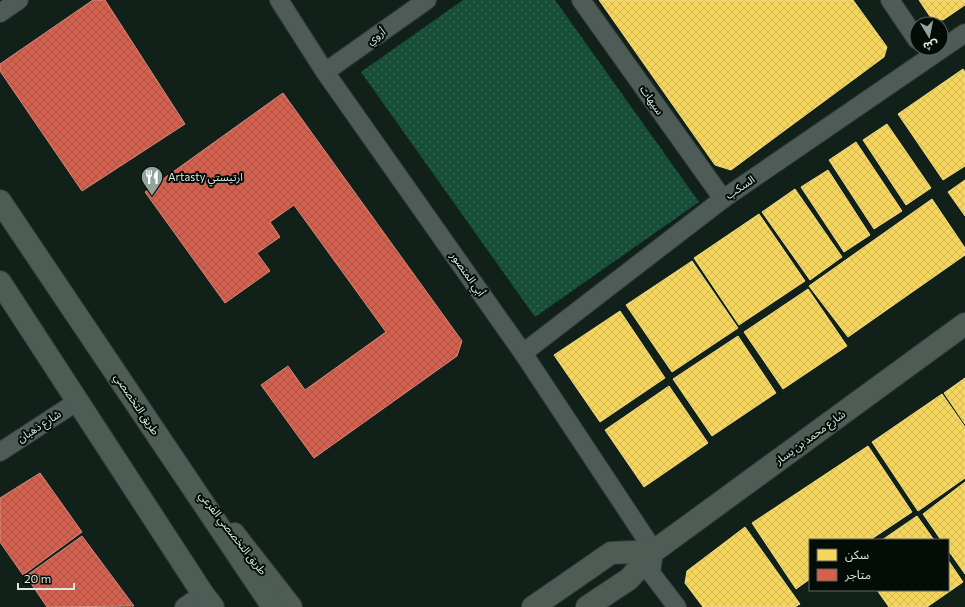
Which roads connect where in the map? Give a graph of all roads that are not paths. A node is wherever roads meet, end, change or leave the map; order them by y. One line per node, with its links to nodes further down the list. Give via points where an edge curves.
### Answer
1 (19, 0): 6 (street)
2 (278, 0): 11 (street, أبي المنصور)
3 (427, 0): 11 (street, أروي)
4 (582, 0): 12 (street, سيهات)
5 (890, 0): 7 (street)
6 (0, 13)
7 (909, 28)
8 (965, 33): 9 (street, السكب)
9 (949, 41)
10 (922, 56): 12 (street, السكب)
11 (325, 72): 16 (street, أبي المنصور)
12 (723, 199): 16 (street, السكب)
13 (0, 201): 19 (main road, طريق التخصصي)
14 (0, 282): 17 (main road)
15 (965, 324): 20 (street, شارع محمد بن يسار)
16 (523, 353): 20 (street, أبي المنصور)
17 (78, 401): 18 (street, شارع ذهبان); 21 (main road)
18 (0, 452)
19 (174, 459): 23 (main road, طريق التخصصي); 24 (street, طريق التخصصي الفرعي)
20 (654, 551): 25 (street, via 611,553); 26 (street, شارع محمد بن يسار, via 629,579); 27 (street, via 651,573)
21 (209, 603): 22 (street)
22 (184, 607)
23 (274, 607)
24 (291, 607)
25 (533, 607)
26 (587, 607)
27 (677, 607)

